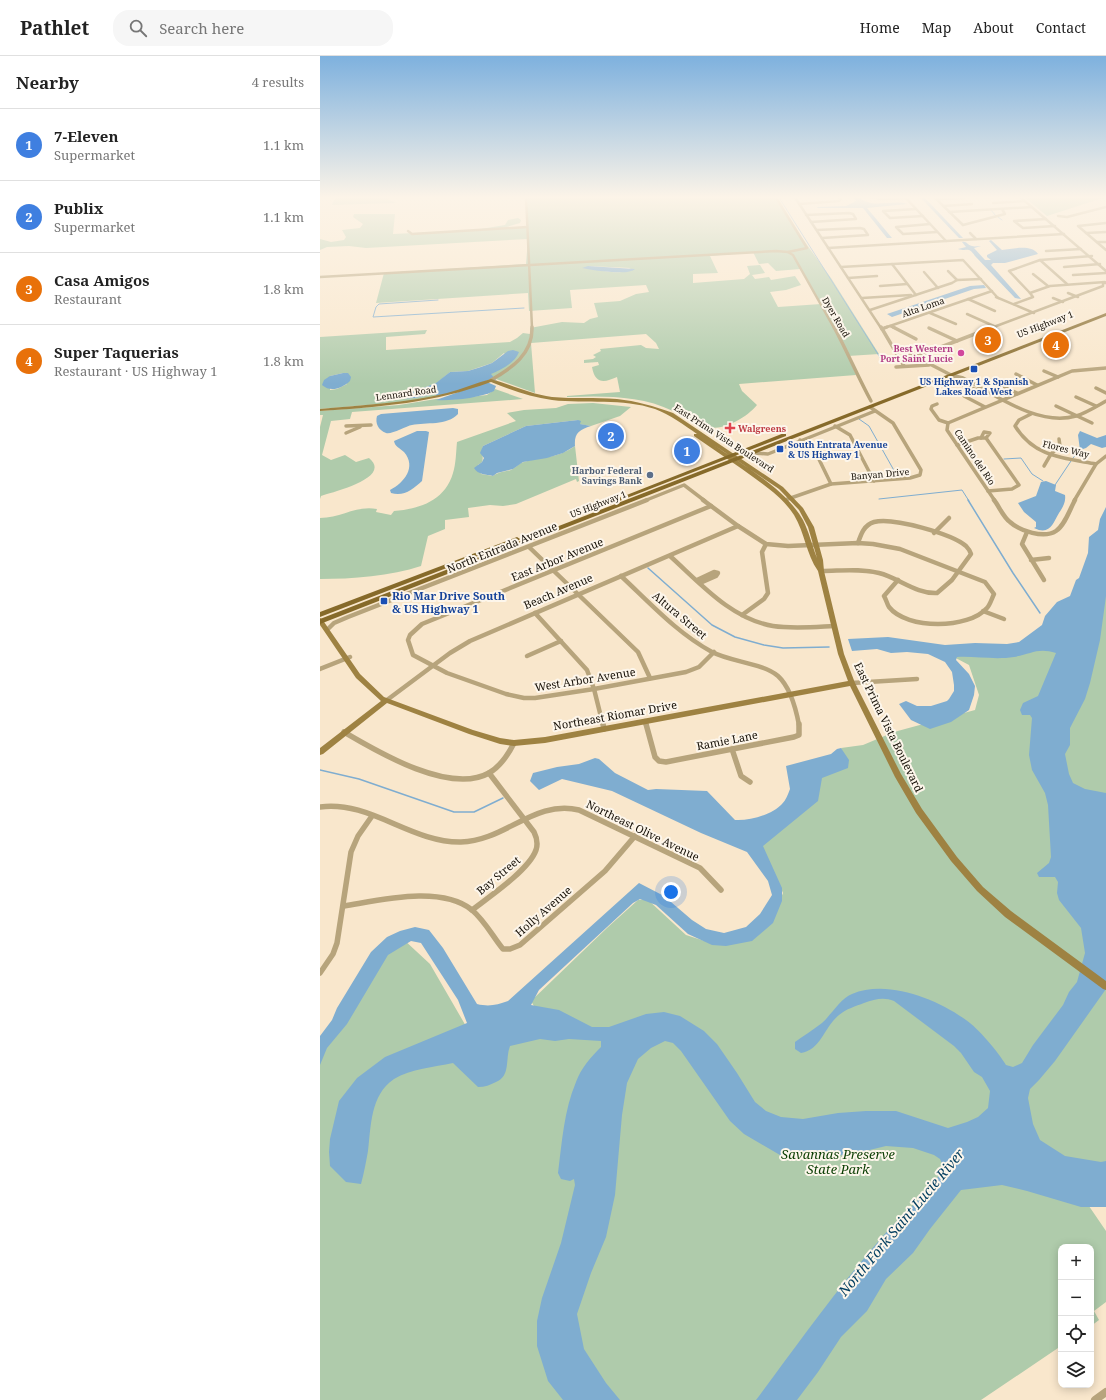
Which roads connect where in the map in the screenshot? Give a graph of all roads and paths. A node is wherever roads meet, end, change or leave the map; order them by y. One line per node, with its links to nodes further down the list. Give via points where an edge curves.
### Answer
1 (529, 259): 10 (street)
2 (640, 259): 10 (street)
3 (795, 259): 81 (street, Dyer Road, via 845,347)
4 (835, 259): 11 (street)
5 (1056, 259): 7 (street)
6 (1094, 259): 9 (street)
7 (1040, 260): 25 (street); 32 (street, via 1009,271)
8 (892, 264): 11 (street); 21 (street, via 963,260); 24 (street)
9 (1100, 264): 12 (street); 14 (street)
10 (529, 265): 19 (street); 67 (street, via 531,342 520,360)
11 (841, 267): 20 (street)
12 (1064, 267)
13 (948, 271): 22 (street)
14 (1106, 271): 17 (street)
15 (924, 272): 29 (street)
16 (1034, 274): 27 (street)
17 (1073, 275)
18 (877, 276): 20 (street)
19 (320, 277)
20 (848, 278): 36 (street)
21 (981, 279): 22 (street); 30 (street)
22 (957, 280): 29 (street)
23 (1105, 283): 25 (street); 35 (street)
24 (907, 284): 26 (street); 34 (street)
25 (1067, 284): 27 (street)
26 (880, 286)
27 (1048, 286): 32 (street)
28 (1106, 287): 35 (street)
29 (938, 288): 34 (street)
30 (992, 291): 31 (street, Alta Loma); 37 (street)
31 (986, 293): 37 (street); 39 (street, Alta Loma)
32 (1030, 293): 41 (street, via 1033,297)
33 (1068, 293): 35 (street)
34 (916, 295): 36 (street); 42 (street)
35 (1078, 297): 40 (street)
36 (862, 298): 42 (street)
37 (998, 298): 41 (street)
38 (1053, 298): 40 (street)
39 (968, 299): 44 (street); 45 (street, Alta Loma)
40 (1063, 302): 46 (street)
41 (1014, 304): 46 (street)
42 (870, 310): 53 (street)
43 (1106, 310): 54 (main road, US Highway 1)
44 (995, 311)
45 (930, 313): 49 (street); 50 (street, Alta Loma)
46 (1034, 313): 51 (street)
47 (968, 314): 51 (street)
48 (1106, 314): 54 (main road, US Highway 1)
49 (956, 324)
50 (890, 326): 53 (street, Alta Loma); 55 (street)
51 (996, 327): 56 (street)
52 (929, 328): 56 (street)
53 (882, 329): 57 (street)
54 (1038, 338): 64 (main road, US Highway 1)
55 (916, 339)
56 (957, 341): 58 (street)
57 (893, 345): 58 (street); 61 (street)
58 (915, 357): 59 (street)
59 (931, 364): 61 (street); 64 (street)
60 (896, 366): 61 (street)
61 (904, 366)
62 (1106, 368): 66 (street, Camino del Rio, via 1077,369)
63 (1044, 371): 66 (street)
64 (948, 373): 75 (street, via 966,385); 76 (main road, US Highway 1)
65 (1016, 374): 69 (street)
66 (1058, 376): 69 (street, Camino del Rio)
67 (489, 381): 83 (street, Lennard Road, via 417,402); 102 (street, East Prima Vista Boulevard, via 527,397 610,402 651,410 676,422)
68 (996, 383): 71 (street)
69 (1037, 385): 71 (street, Camino del Rio)
70 (1096, 388): 72 (street)
71 (1017, 393): 75 (street, Camino del Rio)
72 (1106, 393)
73 (964, 396): 82 (street)
74 (1076, 397): 80 (street)
75 (1003, 400): 82 (street, Camino del Rio); 85 (street)
76 (878, 401): 81 (main road, US Highway 1); 84 (street, Banyan Drive, via 877,409)
77 (1106, 401): 80 (street)
78 (937, 404): 87 (street, via 932,406 932,409 939,420)
79 (1056, 406): 86 (street)
80 (1096, 406): 86 (street)
81 (870, 407): 84 (street, Banyan Drive); 92 (street); 94 (main road, US Highway 1); 102 (main road, US Highway 1)
82 (985, 407): 87 (street, Camino del Rio)
83 (320, 410)
84 (881, 414): 105 (street, Banyan Drive, via 894,422 923,470 923,475 919,478)
85 (1031, 414): 86 (street, via 1050,419); 100 (street, Flores Way, via 1015,425 1031,447)
86 (1077, 416): 88 (street)
87 (948, 423): 98 (street, Camino del Rio, via 947,430)
88 (1092, 423)
89 (365, 425): 90 (street); 91 (street); 93 (street)
90 (371, 425)
91 (346, 426)
92 (835, 426): 94 (street); 106 (street, via 850,435)
93 (346, 432)
94 (801, 437): 99 (main road, US Highway 1); 99 (street, via 768,454); 107 (street, via 814,449)
95 (981, 438): 96 (street); 96 (street, via 984,432 990,433); 98 (street)
96 (986, 438): 109 (street, via 1019,485)
97 (1059, 439): 100 (street, via 1060,446)
98 (957, 445): 109 (street, Camino del Rio)
99 (754, 453): 102 (main road, US Highway 1)
100 (1051, 454): 103 (street, Flores Way); 104 (street)
101 (1106, 456): 103 (street, Camino del Rio)
102 (733, 458): 110 (street, East Prima Vista Boulevard, via 781,488); 111 (street, East Prima Vista Boulevard); 115 (main road, US Highway 1); 115 (main road, US Highway 1, via 557,523)
103 (1096, 464): 116 (street, Camino del Rio, via 1061,526 1055,532)
104 (1044, 466)
105 (896, 480): 106 (street, Banyan Drive); 108 (street, Banyan Drive)
106 (874, 481): 107 (street, Banyan Drive)
107 (831, 484): 108 (street, Banyan Drive)
108 (819, 488): 110 (street, Banyan Drive)
109 (988, 491): 116 (street, Camino del Rio, via 1009,522)
110 (792, 498): 111 (street, Banyan Drive); 120 (street, East Prima Vista Boulevard, via 806,518)
111 (785, 500): 120 (street, East Prima Vista Boulevard, via 800,519)
112 (711, 506): 114 (street); 121 (street, North Entrada Avenue, via 684,485); 125 (street, East Arbor Avenue)
113 (949, 518): 117 (street)
114 (738, 526): 119 (street); 122 (street, Beach Avenue)
115 (544, 531): 134 (main road, via 534,538); 136 (main road, US Highway 1)
116 (1027, 532): 124 (street, via 1022,544)
117 (934, 533): 118 (street, via 901,521 880,521 863,528); 127 (street, via 962,543 970,550 970,558)
118 (858, 543): 120 (street); 127 (street, via 900,549)
119 (766, 544): 120 (street); 135 (street, via 762,552 768,593)
120 (812, 544): 126 (street, East Prima Vista Boulevard, via 814,563)
121 (529, 546): 125 (street); 134 (street, North Entrada Avenue)
122 (670, 556): 128 (street, Beach Avenue); 135 (street)
123 (1049, 558): 124 (street)
124 (1031, 560): 130 (street)
125 (553, 570): 131 (street); 144 (street, East Arbor Avenue, via 422,624 414,630 408,640 409,646 414,655)
126 (820, 571): 129 (street, via 870,571); 138 (street, East Prima Vista Boulevard)
127 (958, 572): 129 (street, via 940,592 936,593); 132 (street, via 985,582 991,588 993,599)
128 (621, 576): 131 (street, Beach Avenue); 141 (street, Altura Street, via 682,631)
129 (898, 580): 132 (street, via 884,596 885,603 890,610 908,618 928,624 961,623)
130 (1044, 580)
131 (578, 594): 133 (street, Beach Avenue); 146 (street, via 638,652)
132 (984, 611): 137 (street)
133 (535, 613): 140 (street); 144 (street, Beach Avenue, via 470,641)
134 (346, 615): 136 (main road); 139 (street, North Entrada Avenue)
135 (742, 616): 138 (street, via 786,628)
136 (321, 619): 139 (street, Northeast Riomar Drive); 143 (street, Northeast Riomar Drive)
137 (1004, 619)
138 (834, 626): 148 (street, East Prima Vista Boulevard)
139 (330, 628): 143 (street, Northeast Riomar Drive)
140 (560, 641): 142 (street); 149 (street, via 587,670)
141 (714, 652): 146 (street, West Arbor Avenue, via 699,668); 150 (street, Altura Street, via 773,672 783,681)
142 (527, 656)
143 (348, 658): 145 (street); 151 (street, Northeast Riomar Drive, via 358,676 369,688)
144 (434, 666): 149 (street, West Arbor Avenue, via 468,681 524,698); 151 (street, Beach Avenue)
145 (320, 669)
146 (650, 678): 149 (street, West Arbor Avenue)
147 (917, 679): 148 (street)
148 (852, 683): 150 (street, Northeast Riomar Drive); 168 (street, East Prima Vista Boulevard, via 898,775 919,811 954,859 980,889 1002,909)
149 (594, 689): 153 (street)
150 (789, 695): 152 (street, Northeast Riomar Drive); 156 (street, Ramie Lane, via 800,726 799,735)
151 (387, 700): 154 (street, Beach Avenue); 155 (street, Northeast Riomar Drive, via 470,732)
152 (645, 721): 153 (street, Northeast Riomar Drive); 156 (street, Ramie Lane, via 655,757 659,761 666,762)
153 (604, 729): 155 (street, Northeast Riomar Drive)
154 (344, 732): 157 (street, Beach Avenue); 158 (street, via 373,749 439,775 463,779)
155 (514, 743): 158 (street, via 507,757)
156 (732, 749): 159 (street, via 741,776)
157 (320, 752)
158 (489, 773): 162 (street, Bay Street)
159 (750, 782)
160 (320, 807): 161 (street, Northeast Olive Avenue, via 340,806)
161 (372, 816): 162 (street, Northeast Olive Avenue, via 423,837 449,842 479,840); 165 (street, via 358,836 351,852)
162 (524, 820): 163 (street, Northeast Olive Avenue, via 541,812 567,807); 166 (street, Bay Street, via 536,838 537,848 533,857 526,866)
163 (635, 836): 164 (street, Northeast Olive Avenue, via 700,868); 166 (street, Holly Avenue, via 605,871 520,945 503,949)
164 (721, 890)
165 (344, 906): 166 (street, Holly Avenue, via 430,896 452,900); 167 (street, via 337,943)
166 (472, 910)
167 (320, 973)
168 (1105, 986)
169 (1106, 1392): 170 (street)
170 (1094, 1400)

